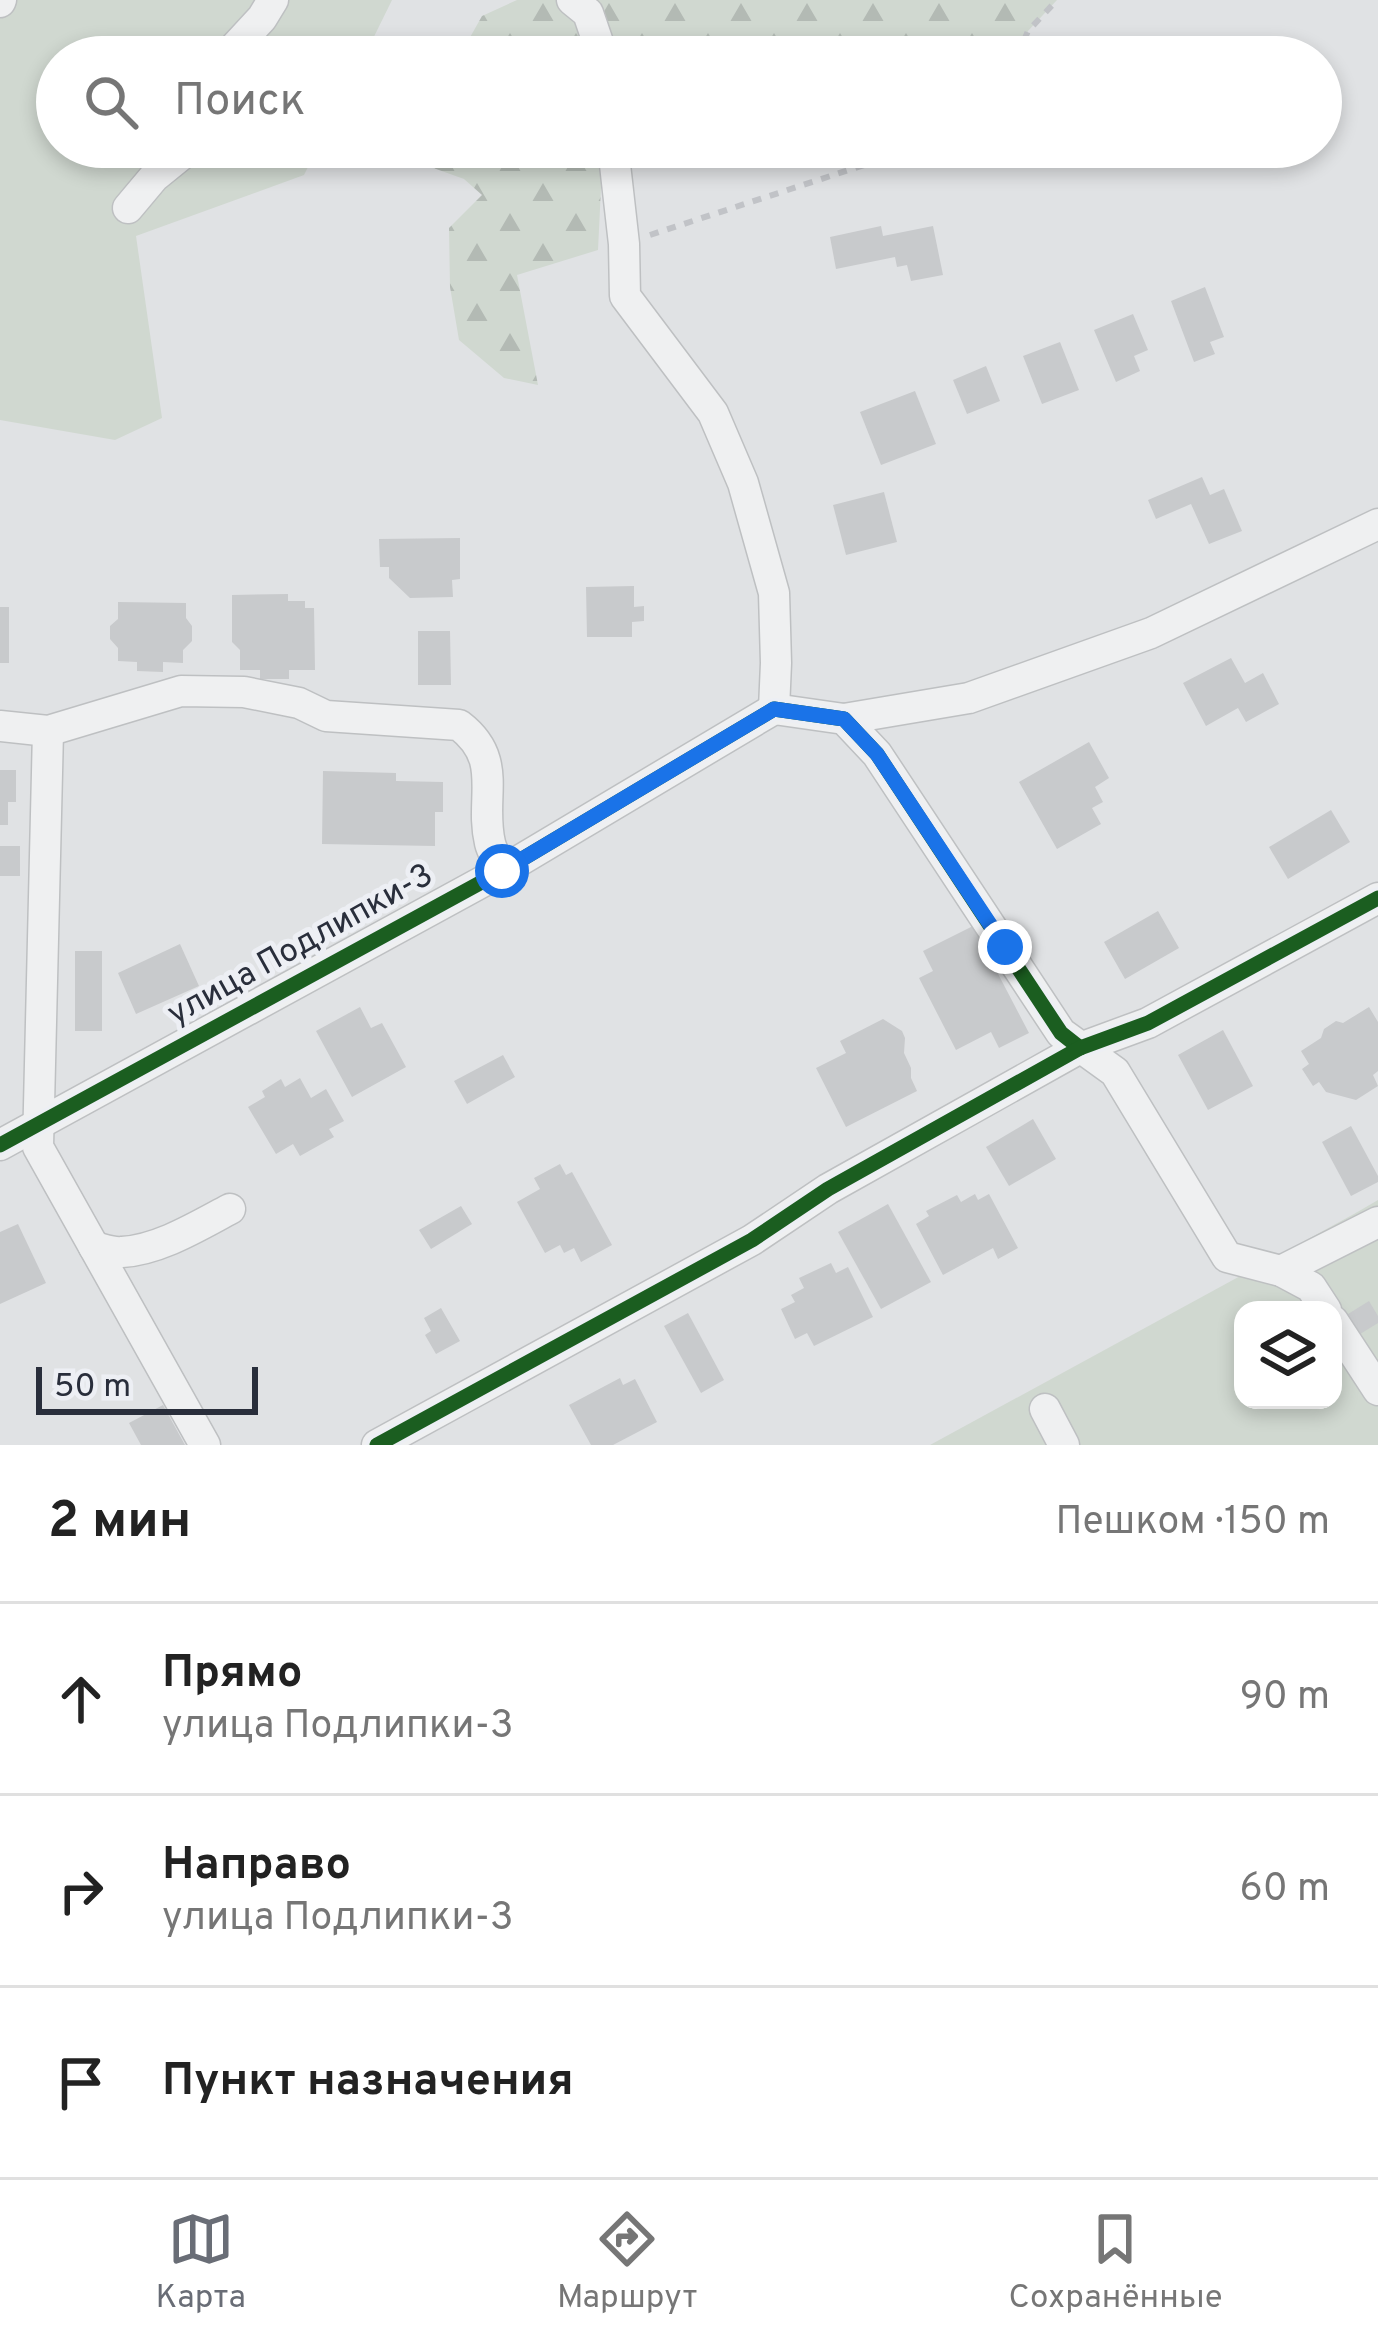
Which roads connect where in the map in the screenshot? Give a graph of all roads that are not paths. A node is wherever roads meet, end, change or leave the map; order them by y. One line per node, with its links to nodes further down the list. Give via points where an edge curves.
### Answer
1 (273, 0): 3 (street)
2 (572, 0): 4 (street, via 588,13)
3 (246, 36)
4 (596, 36)
5 (166, 168): 7 (street)
6 (615, 168): 9 (street, via 625,296 713,413 743,483 774,592)
7 (128, 208)
8 (1378, 524): 10 (street, via 1131,640 968,698)
9 (774, 709): 10 (street); 13 (street, улица Подлипки-3)
10 (844, 719): 15 (street, via 877,754 1061,1033)
11 (0, 726): 12 (street)
12 (48, 730): 13 (street, via 181,692 244,692 326,716 459,725 486,758 490,843); 16 (street)
13 (502, 871): 16 (street, улица Подлипки-3)
14 (1378, 898): 15 (street, via 1148,1023)
15 (1080, 1048): 21 (street, via 1115,1072 1227,1257); 27 (street)
16 (37, 1125): 17 (street, улица Подлипки-3); 20 (street, via 38,1148)
17 (0, 1144)
18 (230, 1210): 20 (street, via 146,1247)
19 (1378, 1222): 21 (street)
20 (94, 1247): 26 (street)
21 (1281, 1270): 22 (street)
22 (1320, 1301)
23 (1342, 1335): 24 (street)
24 (1378, 1390)
25 (1045, 1409): 28 (street)
26 (205, 1445)
27 (377, 1445)
28 (1064, 1445)

